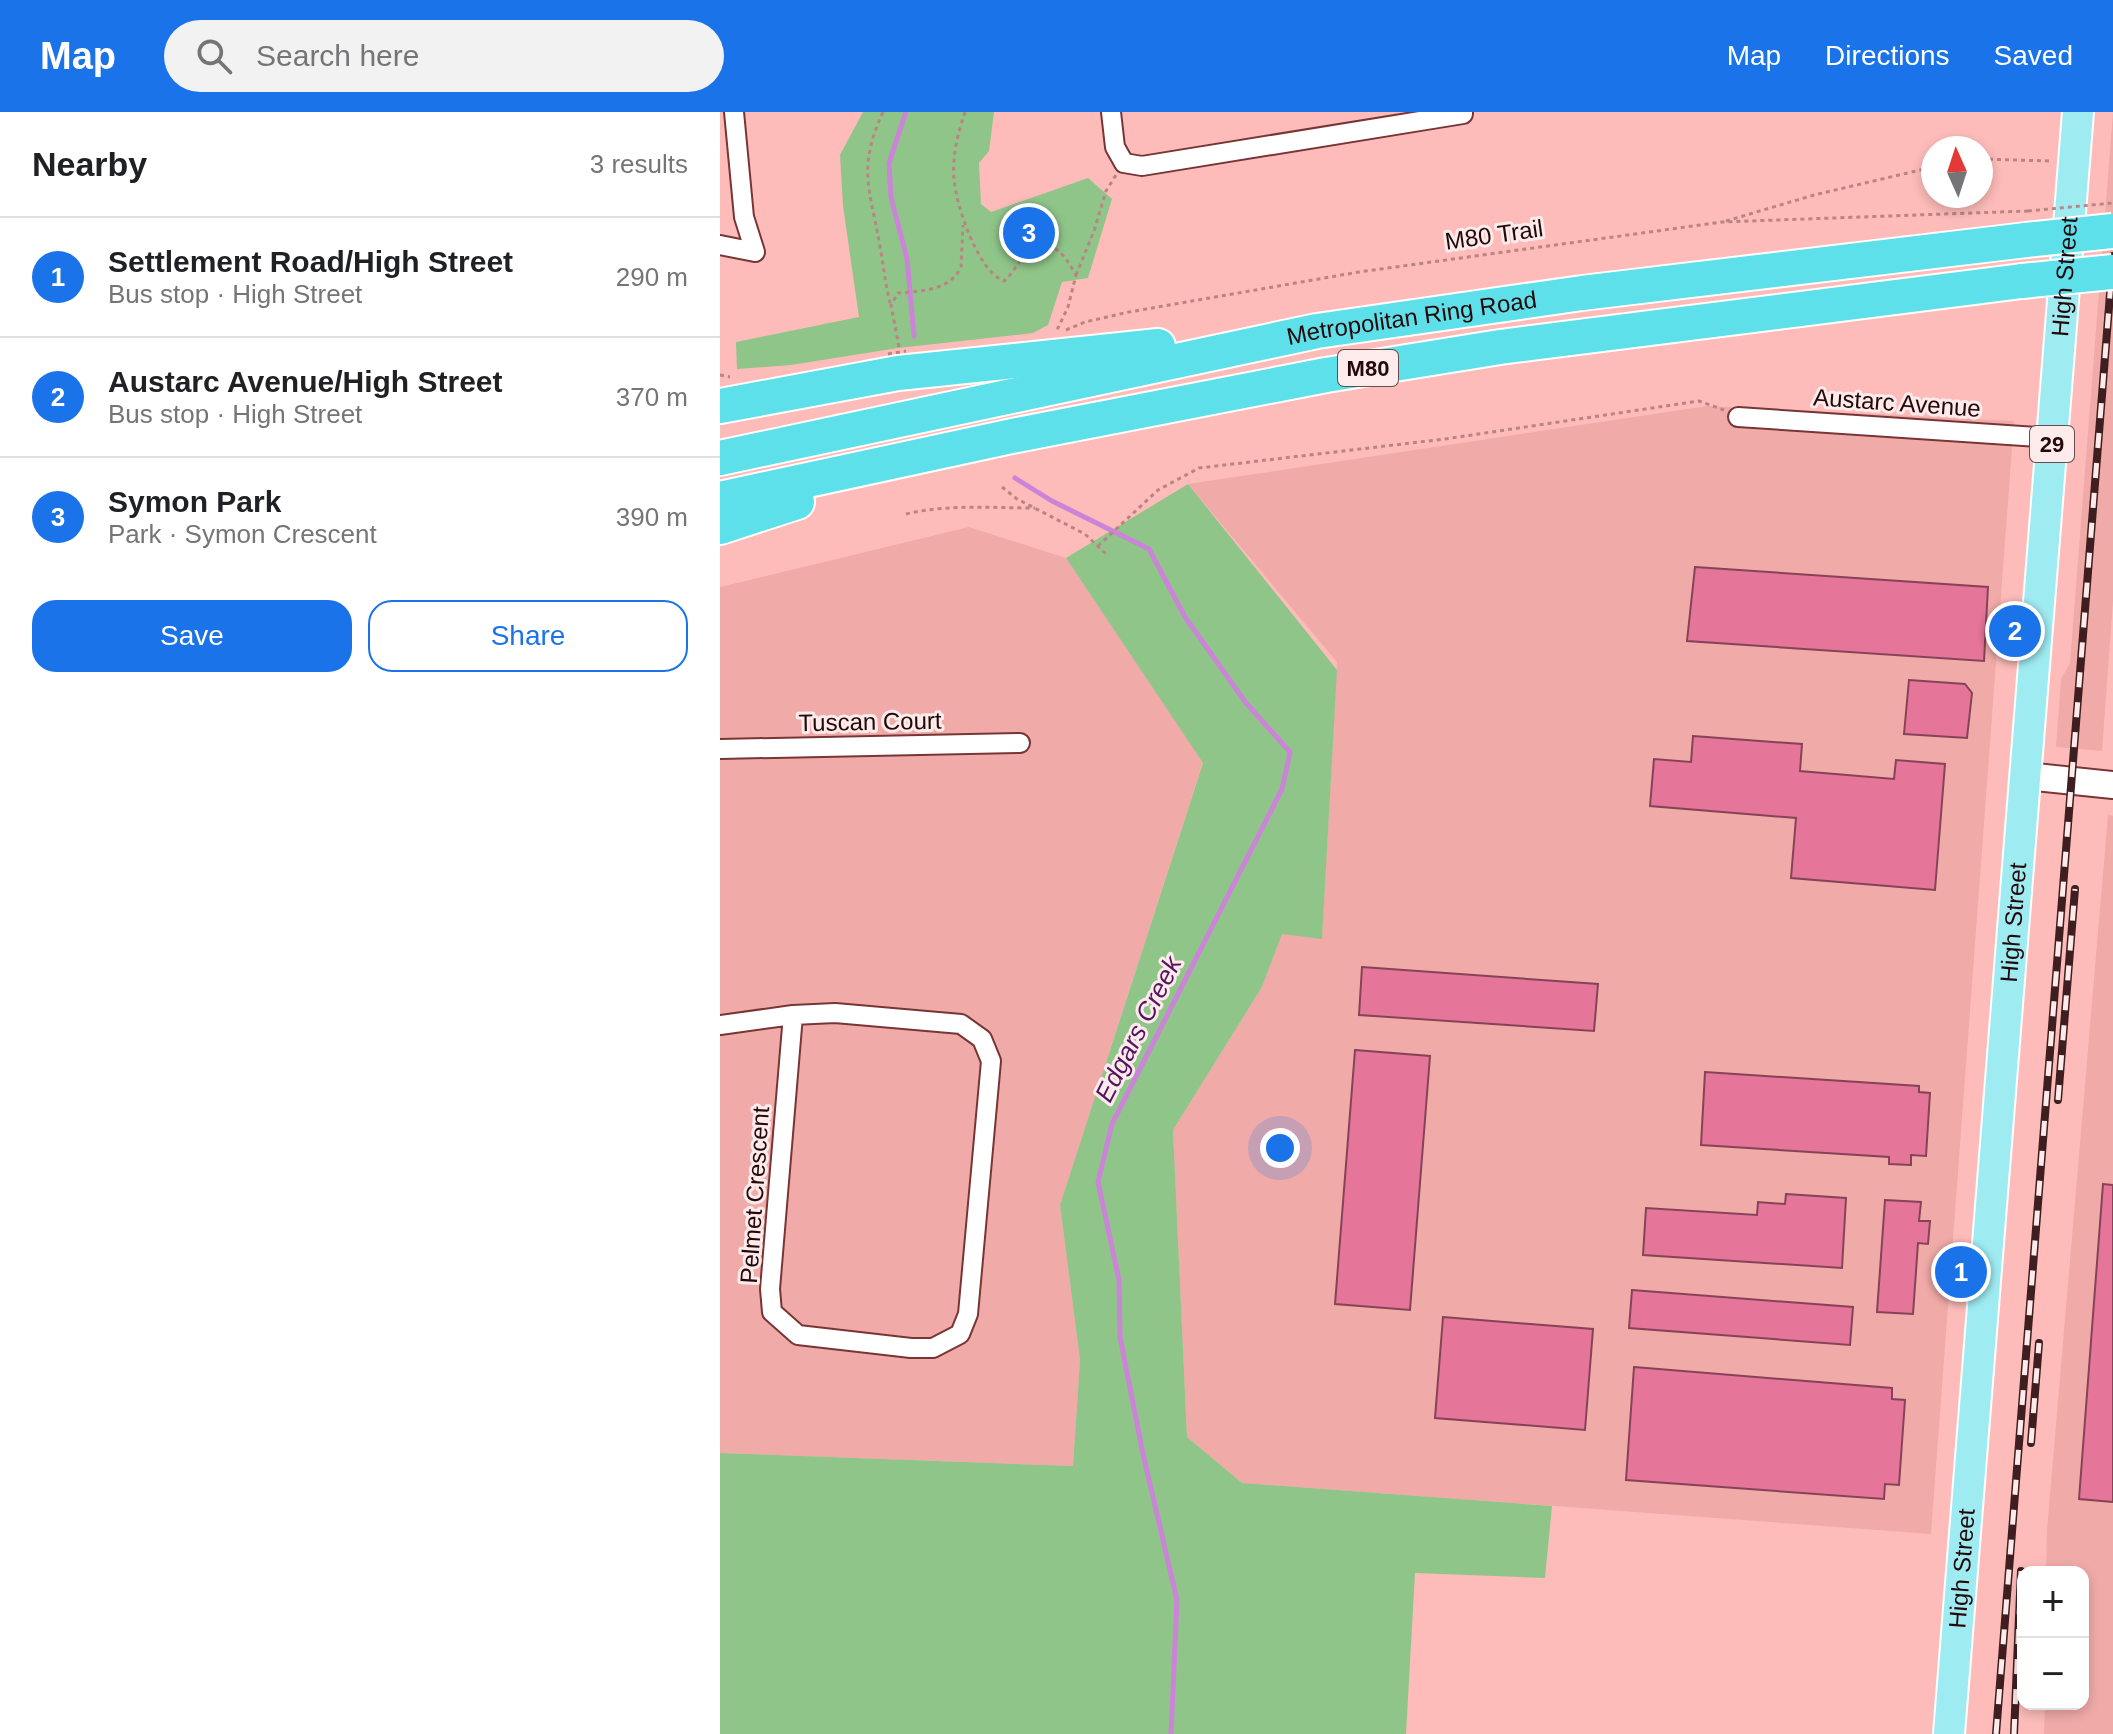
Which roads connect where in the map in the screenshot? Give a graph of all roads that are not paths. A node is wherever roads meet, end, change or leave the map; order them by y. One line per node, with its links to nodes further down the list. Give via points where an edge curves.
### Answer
1 (734, 112): 6 (street, via 744,217 755,252)
2 (1111, 112): 3 (street, via 1115,147 1124,163 1142,166)
3 (1463, 112)
4 (2078, 112): 12 (main road, High Street / 29)
5 (2113, 231): 8 (highway, Metropolitan Ring Road / M80, bridge, via 2027,226)
6 (720, 245)
7 (2113, 272): 11 (highway, Metropolitan Ring Road / M80, bridge, via 1500,347)
8 (1317, 331): 9 (highway, via 898,373); 13 (highway, Metropolitan Ring Road / M80)
9 (720, 406)
10 (1738, 417): 12 (street, Austarc Avenue)
11 (1012, 436): 14 (highway, Metropolitan Ring Road / M80); 15 (highway)
12 (2052, 438): 18 (main road, High Street / 29)
13 (720, 458)
14 (720, 499)
15 (720, 527)
16 (1020, 743): 17 (street, Tuscan Court)
17 (720, 749)
18 (2026, 776): 19 (main road); 22 (main road, High Street / 29)
19 (2113, 785)
20 (793, 1015): 20 (street, Pelmet Crescent, via 835,1013 961,1024 982,1039 991,1061 968,1314 960,1334 933,1348 798,1335 772,1312); 21 (street)
21 (720, 1025)
22 (1949, 1734)

